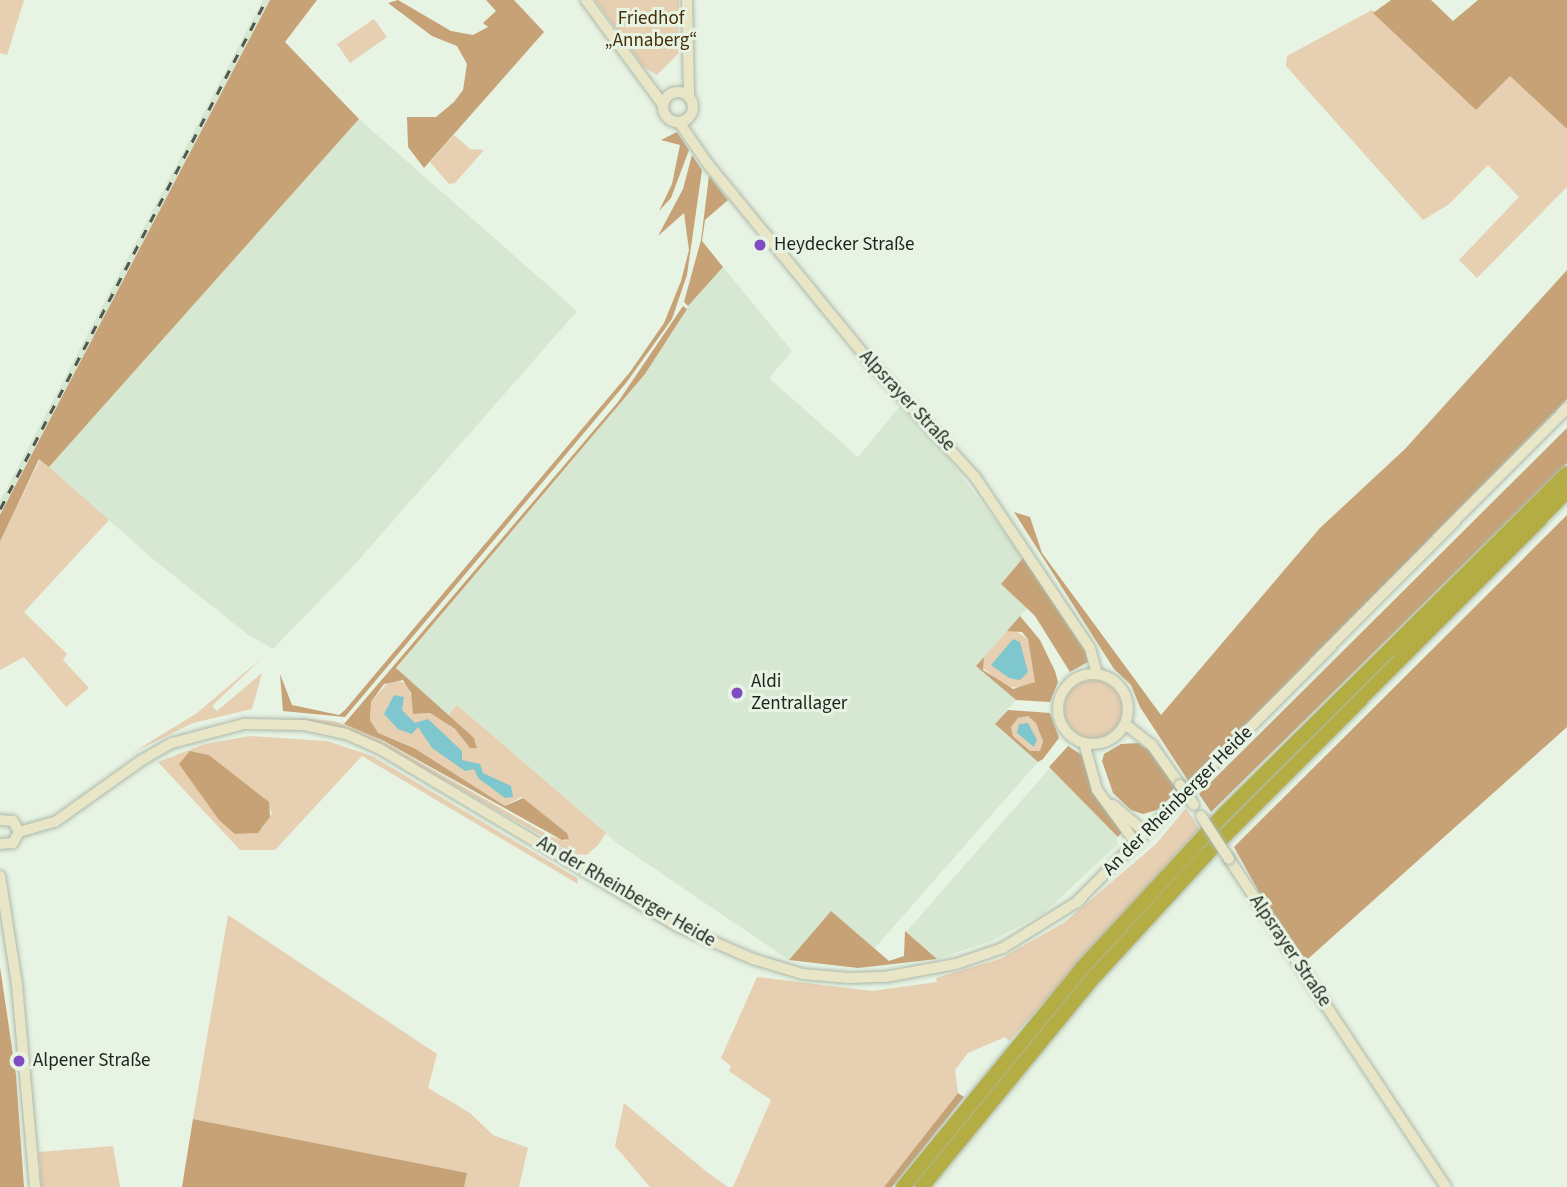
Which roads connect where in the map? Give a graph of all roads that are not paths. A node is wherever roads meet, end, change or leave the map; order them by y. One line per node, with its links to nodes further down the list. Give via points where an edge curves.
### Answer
1 (586, 0): 4 (street)
2 (687, 0): 3 (street)
3 (689, 43): 5 (street, via 682,83); 6 (street)
4 (645, 80): 5 (street); 7 (street)
5 (673, 93): 6 (street); 7 (street)
6 (689, 97): 8 (street)
7 (663, 105): 9 (street, via 667,118)
8 (690, 116): 9 (street); 10 (street, Alpsrayer Straße)
9 (679, 122): 10 (street, Alpsrayer Straße)
10 (695, 141): 14 (street, Alpsrayer Straße, via 708,164 870,362 975,477 1090,648)
11 (1567, 408): 20 (street, An der Rheinberger Heide)
12 (1567, 473): 25 (highway, via 1226,813 1082,968)
13 (1567, 492): 26 (highway, via 1206,855 1095,976)
14 (1097, 674): 15 (street, via 1113,681 1125,695); 16 (street, via 1073,681 1059,702 1064,727)
15 (1125, 724): 17 (street); 27 (street, Alpsrayer Straße, bridge, via 1151,744 1194,805)
16 (1084, 743): 17 (street); 21 (street, via 1097,790)
17 (1098, 744): 20 (street, via 1096,769 1104,794)
18 (0, 820): 19 (street, via 13,821)
19 (19, 832): 21 (street, An der Rheinberger Heide, via 55,822 142,760 183,740 244,724 311,727 380,749 714,944 803,974 849,978 923,971 1003,948 1077,902); 22 (street, via 13,843)
20 (1146, 833): 21 (street, An der Rheinberger Heide)
21 (1136, 843)
22 (0, 847)
23 (0, 876): 24 (street, via 17,985)
24 (35, 1187)
25 (903, 1187)
26 (922, 1187)
27 (1446, 1187)

